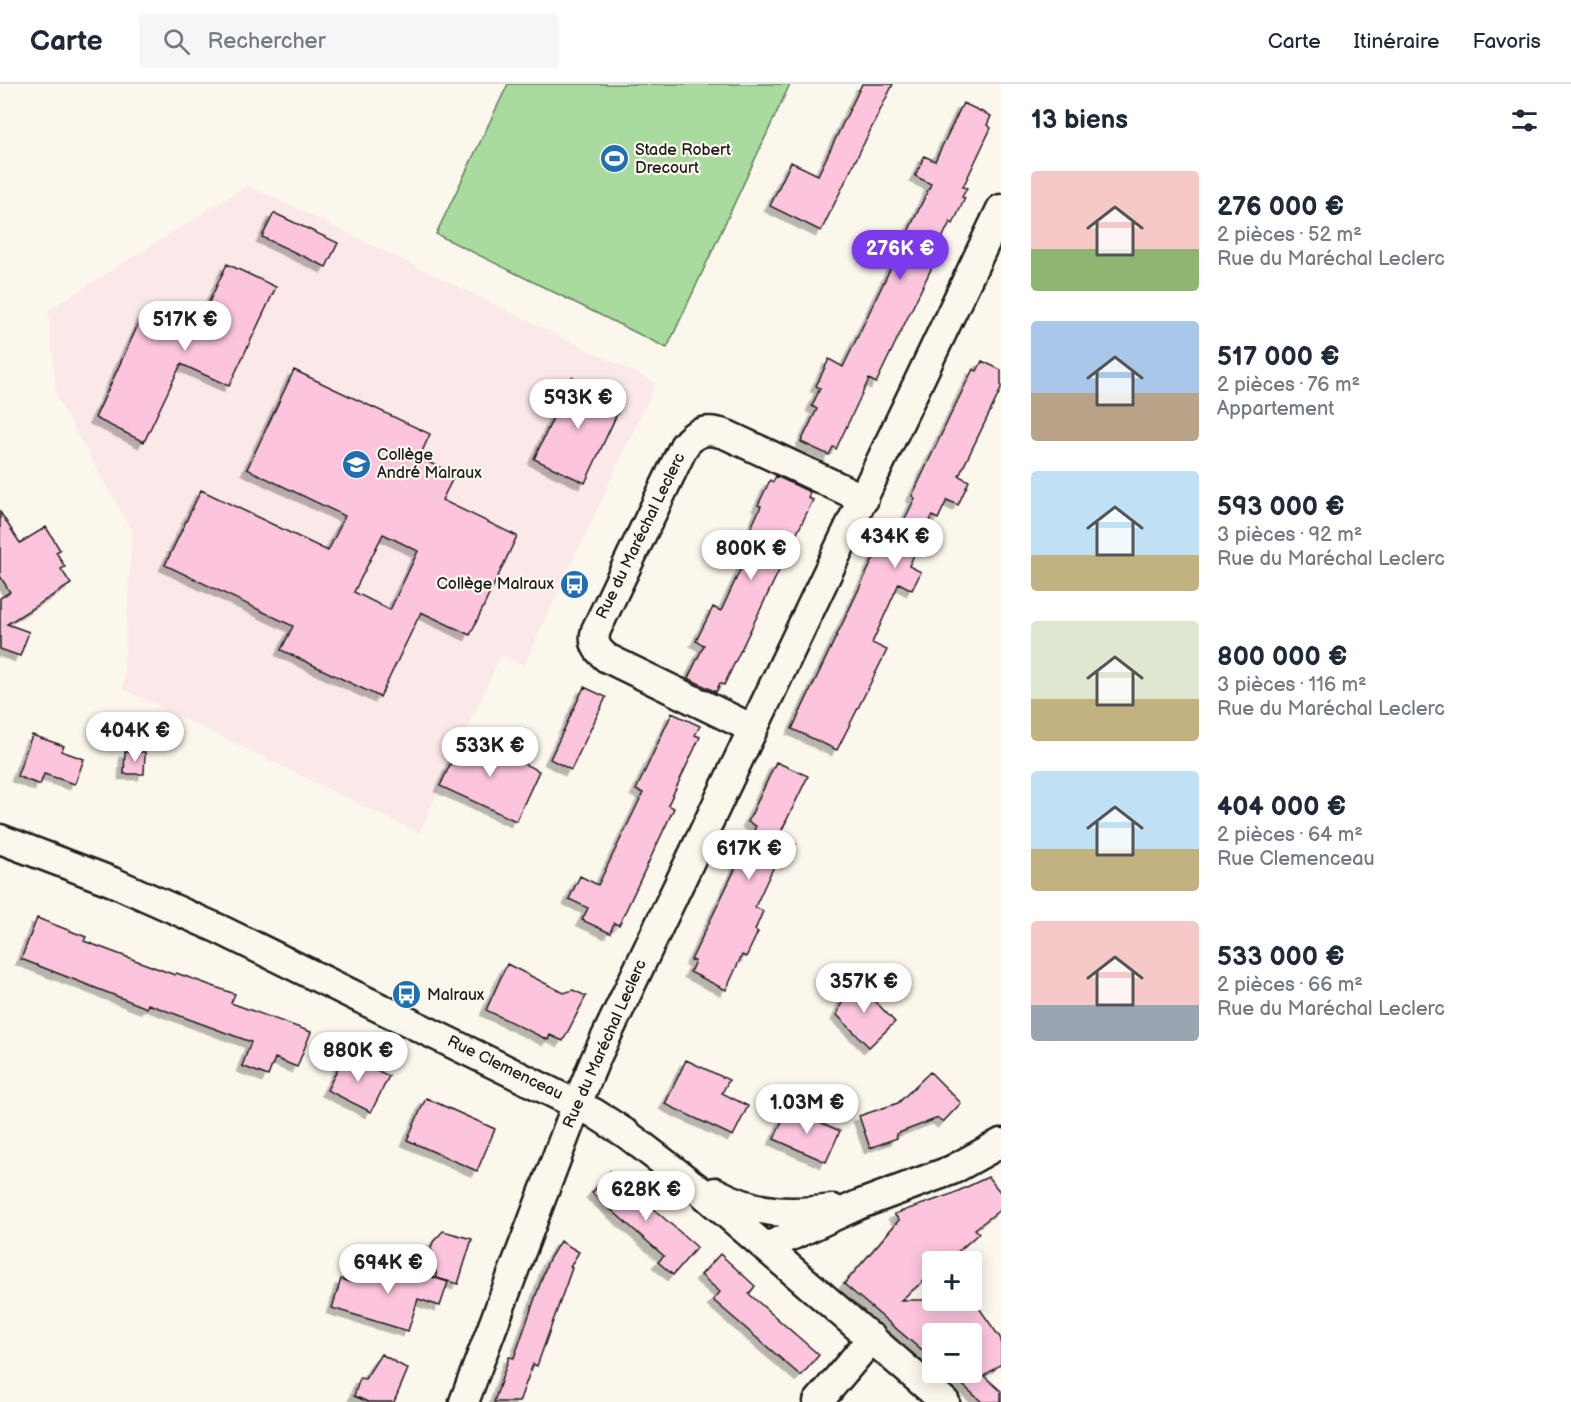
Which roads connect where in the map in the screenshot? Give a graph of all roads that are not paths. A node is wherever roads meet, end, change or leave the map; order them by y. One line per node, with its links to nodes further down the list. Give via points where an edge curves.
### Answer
1 (1001, 209): 2 (street, Rue du Maréchal Leclerc)
2 (864, 499): 3 (street, Rue du Maréchal Leclerc); 3 (street, Rue du Maréchal Leclerc, via 717,431 700,431 684,446 596,630 594,642 607,658)
3 (753, 729): 5 (street, Rue du Maréchal Leclerc)
4 (0, 839): 5 (street, Rue Clemenceau, via 209,924)
5 (577, 1104): 7 (street, Rue Clemenceau, via 619,1129); 14 (street, Rue du Maréchal Leclerc)
6 (1001, 1143): 8 (street, via 942,1174)
7 (684, 1177): 9 (street, via 745,1205); 11 (street, Rue Clemenceau)
8 (858, 1205): 9 (street); 10 (street)
9 (792, 1213): 11 (street, via 770,1227)
10 (830, 1217): 11 (street, via 793,1236); 12 (street, via 809,1251)
11 (764, 1245): 12 (street, Rue Clemenceau)
12 (813, 1286): 13 (street, Rue Clemenceau)
13 (872, 1338): 15 (street); 16 (street, Rue Clemenceau)
14 (464, 1402)
15 (818, 1402)
16 (945, 1402)

